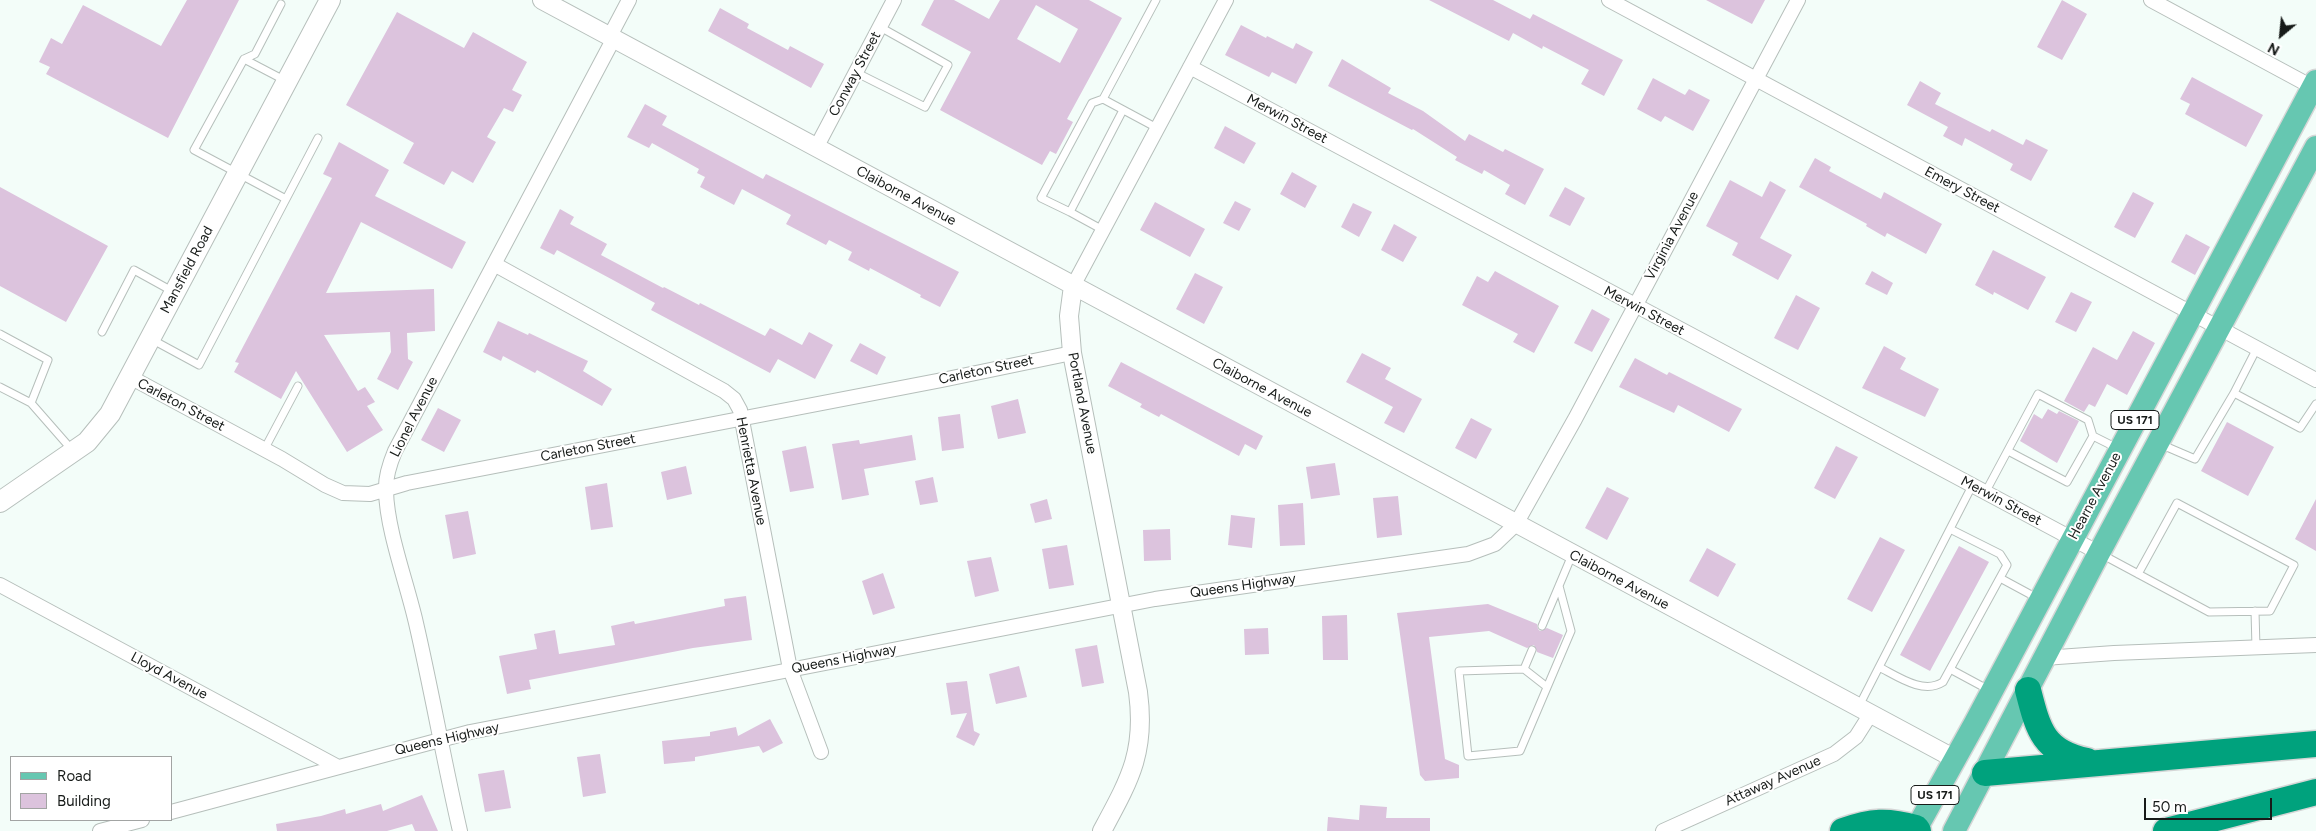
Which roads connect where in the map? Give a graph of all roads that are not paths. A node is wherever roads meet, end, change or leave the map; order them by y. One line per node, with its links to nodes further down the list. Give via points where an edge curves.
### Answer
1 (330, 0): 17 (main road, Mansfield Road)
2 (542, 0): 12 (street, Claiborne Avenue)
3 (629, 0): 12 (street, Lionel Avenue)
4 (894, 0): 11 (street, Conway Street)
5 (1156, 0): 19 (lane)
6 (1226, 0): 14 (street, Portland Avenue)
7 (1609, 0): 16 (street, Emery Street)
8 (1798, 0): 16 (street, Virginia Avenue)
9 (2151, 0): 18 (street)
10 (281, 4): 13 (lane, via 256,54)
11 (880, 27): 15 (street, Conway Street); 15 (lane, via 948,65 926,107)
12 (612, 37): 24 (street, Claiborne Avenue); 29 (street, Lionel Avenue, via 553,158)
13 (244, 59): 17 (lane); 25 (lane, via 194,150)
14 (1190, 67): 21 (street, Portland Avenue); 32 (street, Merwin Street)
15 (857, 73): 24 (street, Conway Street)
16 (1756, 79): 32 (street, Virginia Avenue); 33 (street, Emery Street)
17 (286, 81): 25 (main road, Mansfield Road)
18 (2315, 85): 33 (main road, Hearne Avenue / US 171)
19 (1103, 99): 20 (lane); 27 (lane, via 1092,103 1041,198)
20 (1123, 110): 21 (lane); 27 (lane)
21 (1158, 128): 28 (street, Portland Avenue)
22 (318, 138): 26 (lane)
23 (2316, 146): 34 (main road, US 171)
24 (816, 148): 30 (street, Claiborne Avenue)
25 (237, 174): 26 (lane); 31 (main road, Mansfield Road)
26 (286, 199): 37 (lane, via 199,364)
27 (1070, 212): 28 (lane)
28 (1103, 230): 30 (street, Portland Avenue)
29 (494, 264): 47 (street, Henrietta Avenue, via 724,391 734,399); 55 (street, Lionel Avenue, via 396,451)
30 (1073, 286): 39 (street, Portland Avenue, via 1069,316); 58 (street, Claiborne Avenue)
31 (175, 292): 35 (lane, via 134,270); 37 (main road, Mansfield Road)
32 (1635, 306): 54 (street, Merwin Street); 58 (street, Virginia Avenue)
33 (2192, 313): 34 (street, Emery Street); 50 (main road, Hearne Avenue / US 171)
34 (2219, 328): 38 (street, Emery Street); 49 (main road, US 171)
35 (102, 332)
36 (0, 334): 45 (lane, via 48,360)
37 (150, 339): 40 (main road, Mansfield Road)
38 (2258, 348): 41 (street, Emery Street); 44 (lane)
39 (1072, 352): 47 (street, Carleton Street); 68 (street, Portland Avenue)
40 (130, 377): 51 (street, Carleton Street); 52 (main road, Mansfield Road, via 99,429)
41 (2316, 380)
42 (298, 386): 51 (lane)
43 (0, 387): 45 (lane)
44 (2234, 393): 46 (lane, via 2300,428); 49 (lane, via 2195,459)
45 (31, 403): 52 (lane)
46 (2316, 404)
47 (741, 418): 55 (street, Carleton Street); 77 (street, Henrietta Avenue)
48 (2093, 436): 50 (lane); 53 (lane, via 2067,482); 53 (lane, via 2088,420 2038,394)
49 (2158, 443): 61 (main road, US 171)
50 (2120, 449): 60 (main road, Hearne Avenue / US 171)
51 (264, 450): 55 (street, Carleton Street, via 343,493 362,495)
52 (74, 451): 57 (main road, Mansfield Road)
53 (2008, 451): 56 (lane)
54 (1972, 486): 56 (street, Merwin Street); 59 (lane)
55 (386, 489): 83 (street, Lionel Avenue, via 388,512 416,624)
56 (1985, 493): 60 (street, Merwin Street)
57 (0, 502)
58 (1516, 524): 62 (street, Claiborne Avenue); 68 (street, Queens Highway, via 1495,544 1468,554)
59 (1950, 529): 64 (lane, via 2000,554 2007,565); 75 (lane)
60 (2072, 538): 61 (street, Merwin Street); 67 (main road, Hearne Avenue / US 171)
61 (2099, 553): 63 (lane); 74 (main road, US 171)
62 (1572, 554): 66 (lane); 82 (street, Claiborne Avenue)
63 (2138, 574): 69 (lane, via 2209,612); 69 (lane, via 2176,503 2294,564 2270,611)
64 (2000, 578): 67 (lane); 78 (lane)
65 (0, 584): 88 (street, Lloyd Avenue)
66 (1559, 586): 70 (lane); 79 (lane, via 1571,631)
67 (2040, 599): 81 (main road, Hearne Avenue / US 171)
68 (1122, 605): 77 (street, Queens Highway); 96 (street, Portland Avenue, via 1142,717 1140,743 1134,768)
69 (2255, 612): 72 (lane)
70 (1542, 626)
71 (2316, 645): 72 (street)
72 (2256, 648): 74 (street)
73 (1532, 650): 76 (lane)
74 (2044, 658): 80 (main road, US 171)
75 (1879, 667): 78 (lane, via 1915,684 1930,687 1943,682); 82 (lane)
76 (1524, 669): 79 (lane); 79 (lane, via 1459,671 1468,756 1520,751)
77 (790, 670): 83 (street, Queens Highway); 85 (street, Henrietta Avenue)
78 (1950, 670): 81 (lane)
79 (1548, 687)
80 (2028, 690): 87 (highway, via 2044,738 2072,758); 89 (main road, US 171)
81 (1991, 692): 86 (main road, Hearne Avenue / US 171)
82 (1864, 711): 86 (street, Claiborne Avenue); 97 (street, Attaway Avenue, via 1856,737 1834,754)
83 (439, 740): 88 (street, Queens Highway); 95 (street, Lionel Avenue)
84 (2316, 744): 87 (highway)
85 (821, 752)
86 (1955, 759): 89 (main road, Claiborne Avenue); 93 (main road, Hearne Avenue / US 171)
87 (2097, 763): 89 (highway)
88 (338, 767): 91 (street, Queens Highway)
89 (1985, 774): 99 (main road, US 171)
90 (2316, 792): 100 (highway)
91 (172, 812)
92 (138, 821): 94 (street)
93 (1916, 830): 98 (highway, via 1895,823 1876,822)
94 (100, 831)
95 (460, 831)
96 (1102, 831)
97 (1663, 831)
98 (1843, 831)
99 (1954, 831)
100 (2166, 831)

